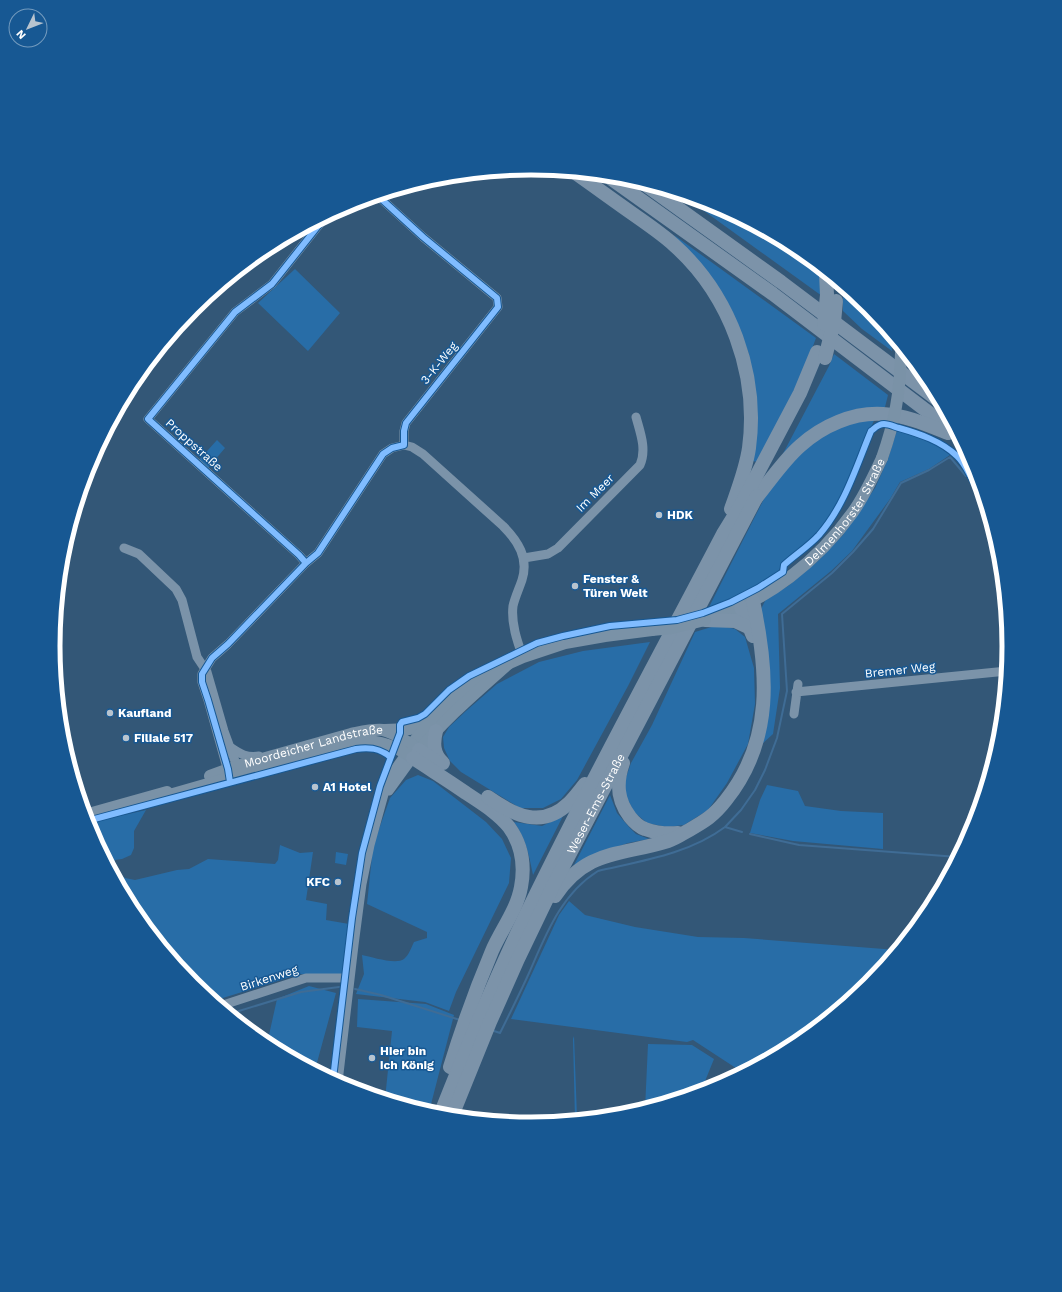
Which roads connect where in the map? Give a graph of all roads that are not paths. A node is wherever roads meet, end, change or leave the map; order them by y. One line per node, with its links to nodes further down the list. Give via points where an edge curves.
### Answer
1 (582, 178): 19 (highway, via 674,245 699,271 730,321 744,361 751,403 751,423 745,470)
2 (617, 183): 15 (highway, via 773,294)
3 (656, 192): 6 (highway)
4 (675, 198): 6 (highway)
5 (382, 199): 17 (street, 3-K-Weg, via 492,293 498,302 495,312 406,423)
6 (686, 212): 13 (highway)
7 (317, 227): 22 (street, Proppstraße, via 272,284 235,312 148,419)
8 (828, 280): 10 (highway)
9 (835, 286): 10 (highway)
10 (832, 298): 12 (highway, bridge, via 834,322)
11 (901, 354): 23 (main road, Delmenhorster Straße, bridge, via 898,400 893,422 882,458 860,501 846,521 813,557 782,583)
12 (821, 355): 18 (highway, via 807,400); 19 (highway)
13 (929, 393)
14 (636, 416): 21 (street, Im Meer, via 644,454 640,465 558,548 548,554)
15 (947, 427)
16 (952, 435): 18 (highway, via 904,417 884,414 856,416 824,428 800,446)
17 (404, 445): 21 (street, via 423,454 503,526 520,546); 22 (street, via 383,454 326,542 314,558)
18 (756, 498): 33 (highway, Weser-Ems-Straße)
19 (723, 534): 37 (highway, Weser-Ems-Straße)
20 (124, 548): 28 (street, via 139,554 176,589 182,600 197,657)
21 (524, 558): 27 (street, via 524,570 513,617)
22 (306, 563): 28 (street, via 212,658)
23 (747, 604): 24 (main road, Delmenhorster Straße); 25 (highway); 26 (highway, via 760,636)
24 (705, 620): 25 (highway, via 735,621); 27 (main road, Delmenhorster Straße, bridge, via 672,628 586,638)
25 (750, 628): 26 (highway)
26 (761, 650): 41 (highway, via 764,666 762,718 751,758 732,793 717,812)
27 (523, 657): 31 (main road, via 508,664)
28 (209, 668): 34 (street); 39 (street, via 202,674 202,682)
29 (1001, 671): 30 (street, Bremer Weg, via 797,688)
30 (794, 714)
31 (435, 724): 32 (main road, via 426,719 410,729); 35 (main road); 38 (highway, via 434,748)
32 (384, 730): 35 (main road, Moordeicher Landstraße); 36 (main road, Moordeicher Landstraße, via 350,734)
33 (631, 734): 41 (highway, via 619,779 618,790 622,806 634,822 643,828 662,834); 42 (highway, Weser-Ems-Straße)
34 (230, 747): 36 (street, via 251,758); 39 (street)
35 (412, 751): 38 (highway); 39 (main road, Moordeicher Landstraße, via 369,741 358,742 264,768); 43 (street, via 383,801 370,845 362,884); 45 (highway, via 494,812 515,837 522,858 521,889 493,950)
36 (265, 758): 39 (main road, Moordeicher Landstraße)
37 (604, 762): 38 (highway, via 569,803 553,814 540,818 525,817 504,809); 45 (highway, Weser-Ems-Straße, via 520,926)
38 (444, 768)
39 (233, 772): 40 (main road, Moordeicher Landstraße, via 173,794 160,795)
40 (91, 813)
41 (684, 833): 42 (highway, via 678,838 607,855 588,864 563,884)
42 (539, 914): 45 (highway, Weser-Ems-Straße)
43 (350, 978): 44 (street, Birkenweg, via 306,978); 46 (street)
44 (225, 1004)
45 (476, 1023): 47 (highway); 48 (highway, Weser-Ems-Straße); 49 (highway, Weser-Ems-Straße)
46 (339, 1075)
47 (438, 1108)
48 (443, 1109)
49 (453, 1110)

